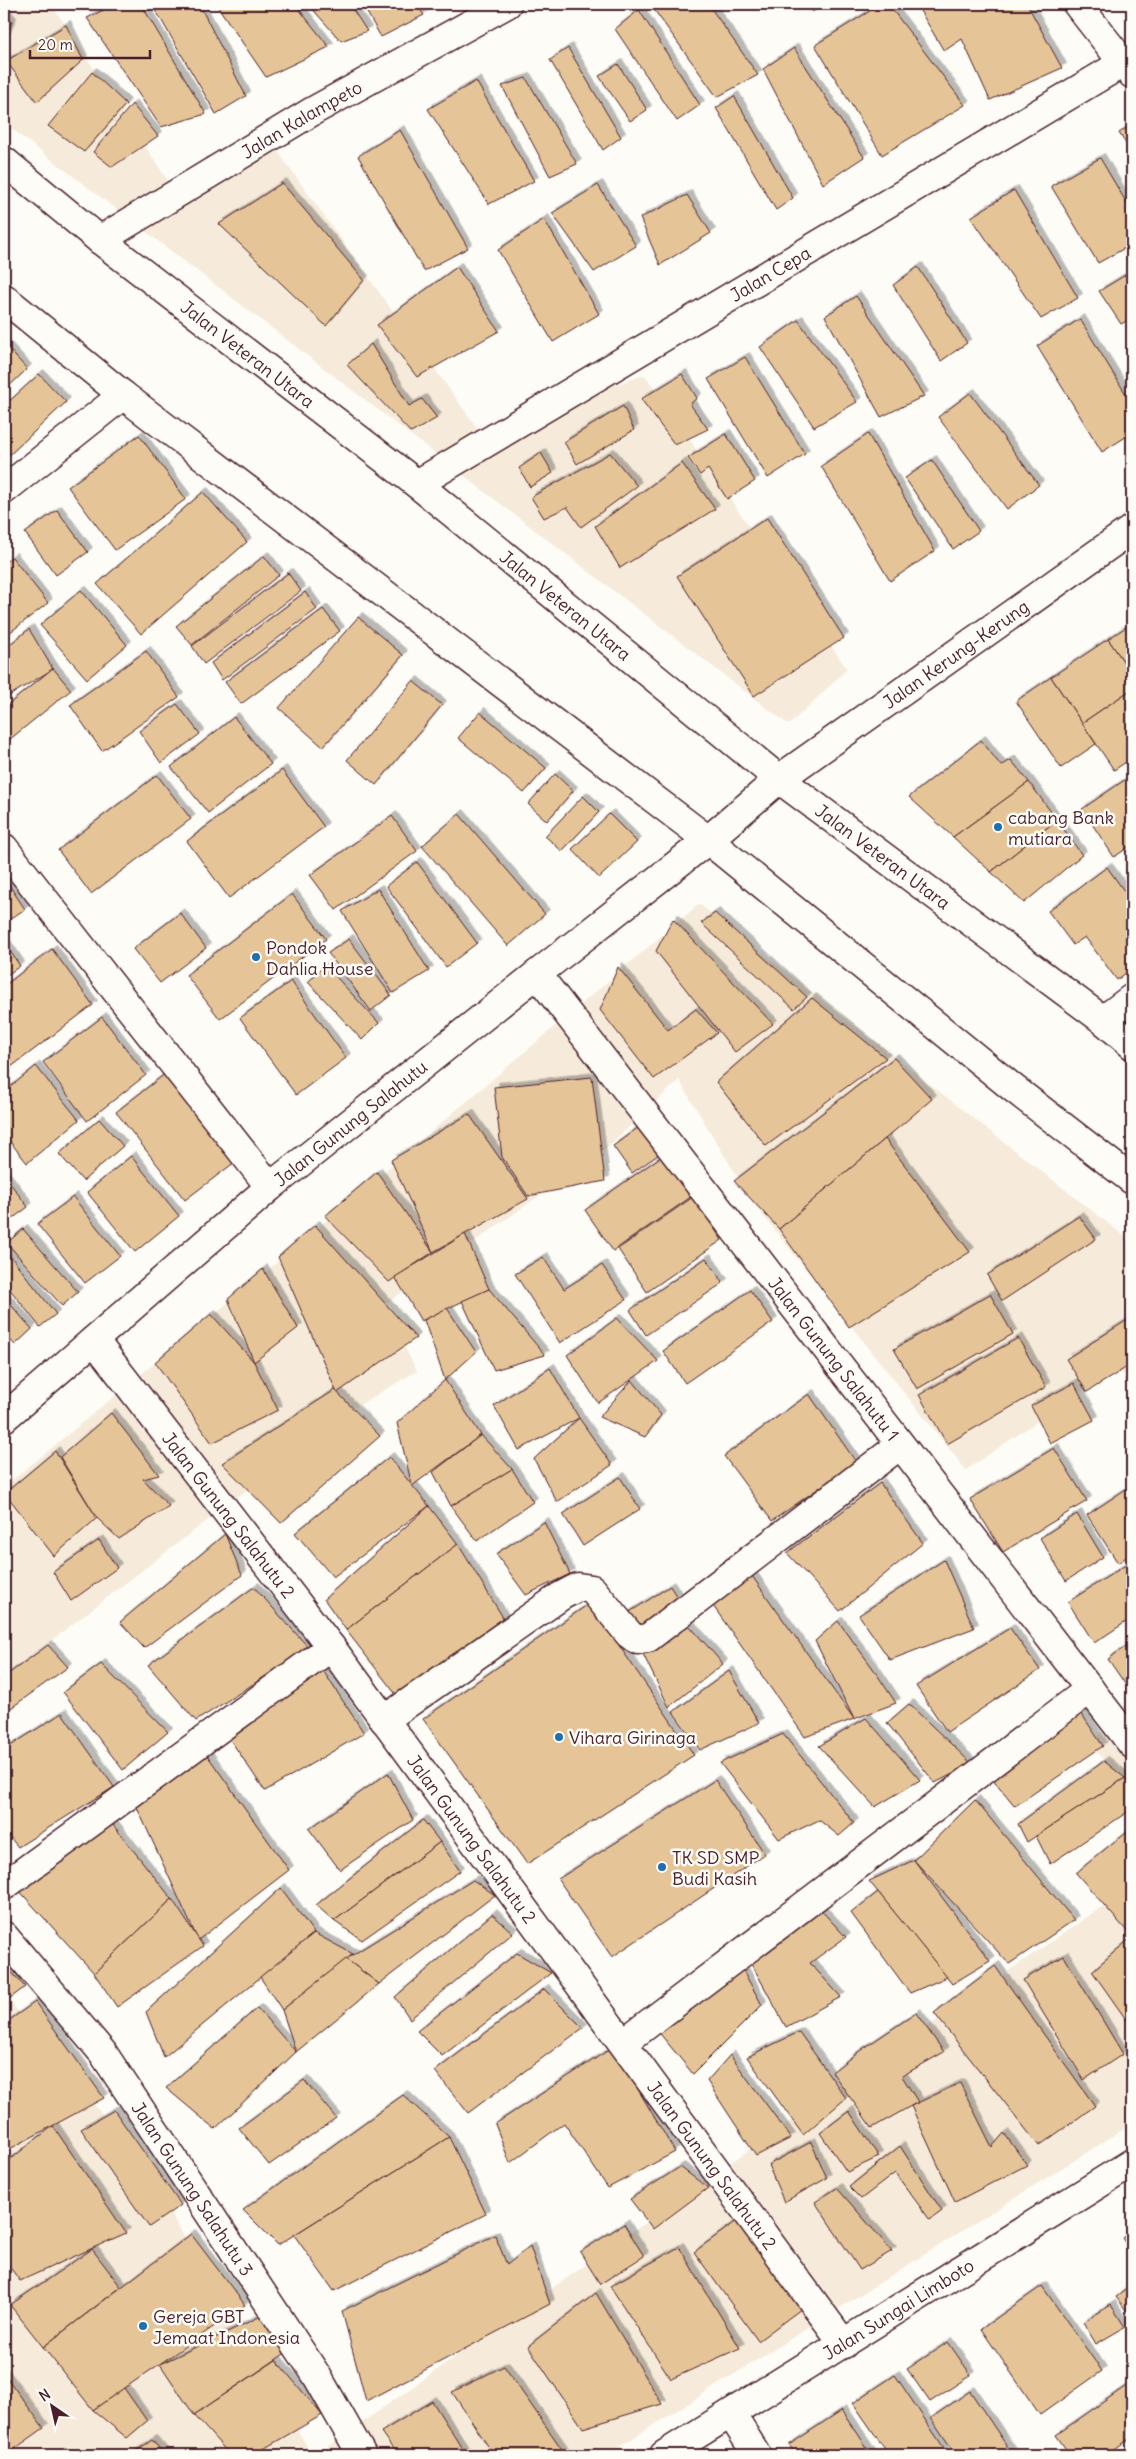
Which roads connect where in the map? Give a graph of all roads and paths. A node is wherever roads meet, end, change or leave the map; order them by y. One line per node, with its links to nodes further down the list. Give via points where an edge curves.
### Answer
1 (507, 4): 5 (street, Jalan Kalampeto, via 313,110)
2 (1077, 4): 3 (street)
3 (1128, 68): 8 (street, Jalan Cepa)
4 (4, 160): 5 (street, Jalan Veteran Utara)
5 (100, 240): 8 (street, Jalan Veteran Utara)
6 (4, 298): 7 (street)
7 (123, 395): 9 (street); 12 (street)
8 (417, 484): 11 (street, Jalan Veteran Utara)
9 (4, 490)
10 (1132, 529): 11 (street, Jalan Kerung-Kerung)
11 (779, 778): 12 (street, Jalan Kerung-Kerung); 16 (street, Jalan Veteran Utara)
12 (708, 840): 14 (street, Jalan Gunung Salahutu); 18 (street, via 1013,1088)
13 (4, 848): 19 (street)
14 (537, 974): 19 (street, Jalan Gunung Salahutu); 22 (street, Jalan Gunung Salahutu 1)
15 (1132, 998): 16 (street)
16 (1103, 1020): 17 (street, Jalan Veteran Utara)
17 (1132, 1045)
18 (1132, 1180)
19 (270, 1187): 20 (street, Jalan Gunung Salahutu)
20 (94, 1340): 21 (street, Jalan Gunung Salahutu); 23 (street, Jalan Gunung Salahutu 2)
21 (4, 1418)
22 (900, 1445): 24 (street, Jalan Gunung Salahutu 1); 25 (street, via 648,1638 637,1640 592,1589 578,1587)
23 (331, 1647): 25 (street, Jalan Gunung Salahutu 2); 27 (street)
24 (1090, 1689): 26 (street, Jalan Gunung Salahutu 1); 29 (street)
25 (384, 1720): 29 (street, Jalan Gunung Salahutu 2)
26 (1132, 1744)
27 (4, 1886)
28 (4, 1936): 33 (street, Jalan Gunung Salahutu 3, via 103,2054 317,2376)
29 (623, 2043): 31 (street, Jalan Gunung Salahutu 2)
30 (1132, 2163): 31 (street, Jalan Sungai Limboto)
31 (844, 2344): 32 (street, Jalan Sungai Limboto)
32 (731, 2414): 34 (street, Jalan Sungai Limboto); 35 (street)
33 (362, 2455)
34 (664, 2455)
35 (758, 2455)

